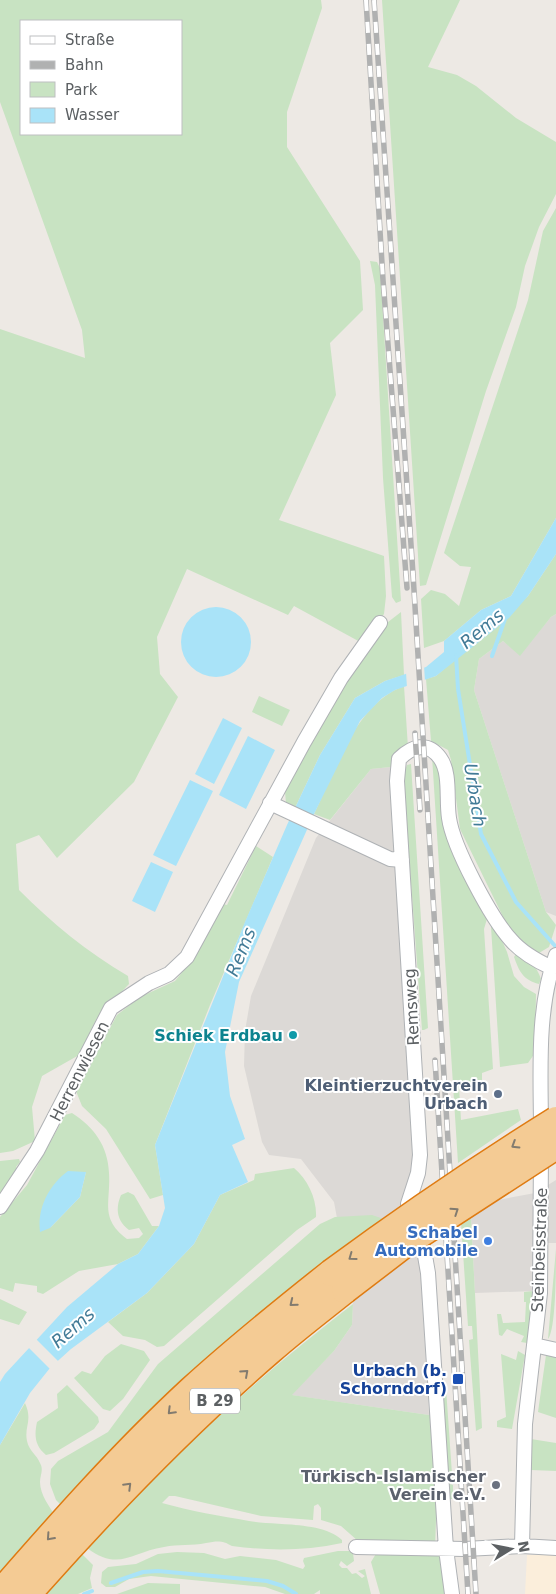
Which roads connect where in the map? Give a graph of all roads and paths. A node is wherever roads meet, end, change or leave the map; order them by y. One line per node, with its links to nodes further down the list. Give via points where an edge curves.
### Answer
1 (380, 623): 2 (street, Herrenwiesen, via 341,678)
2 (270, 803): 3 (street, via 390,859); 7 (street, Herrenwiesen, via 187,957 169,974 111,1008 37,1152)
3 (402, 860): 4 (street, Remsweg, via 397,767 405,753 420,746 434,751 445,767 448,817 453,838 501,926 531,958); 16 (street, Remsweg, via 420,1155 408,1204 424,1250 428,1273)
4 (554, 961): 8 (street, Steinbeisstraße, via 543,1021 541,1068)
5 (556, 1120): 9 (highway, B 29, one-way to 9, bridge, via 486,1164)
6 (556, 1146): 9 (highway, B 29, one-way to 6, bridge, via 405,1244)
7 (0, 1207)
8 (549, 1237): 10 (street, Steinbeisstraße)
9 (338, 1282): 12 (highway, B 29, via 200,1414)
10 (534, 1345): 11 (street); 13 (street, Steinbeisstraße, via 524,1430)
11 (556, 1350)
12 (88, 1510): 17 (highway, B 29, one-way to 17); 18 (highway, B 29)
13 (522, 1546): 15 (street); 16 (street)
14 (356, 1547): 16 (street)
15 (556, 1548)
16 (446, 1549): 19 (street, Remsweg)
17 (0, 1592)
18 (28, 1594)
19 (452, 1594)

